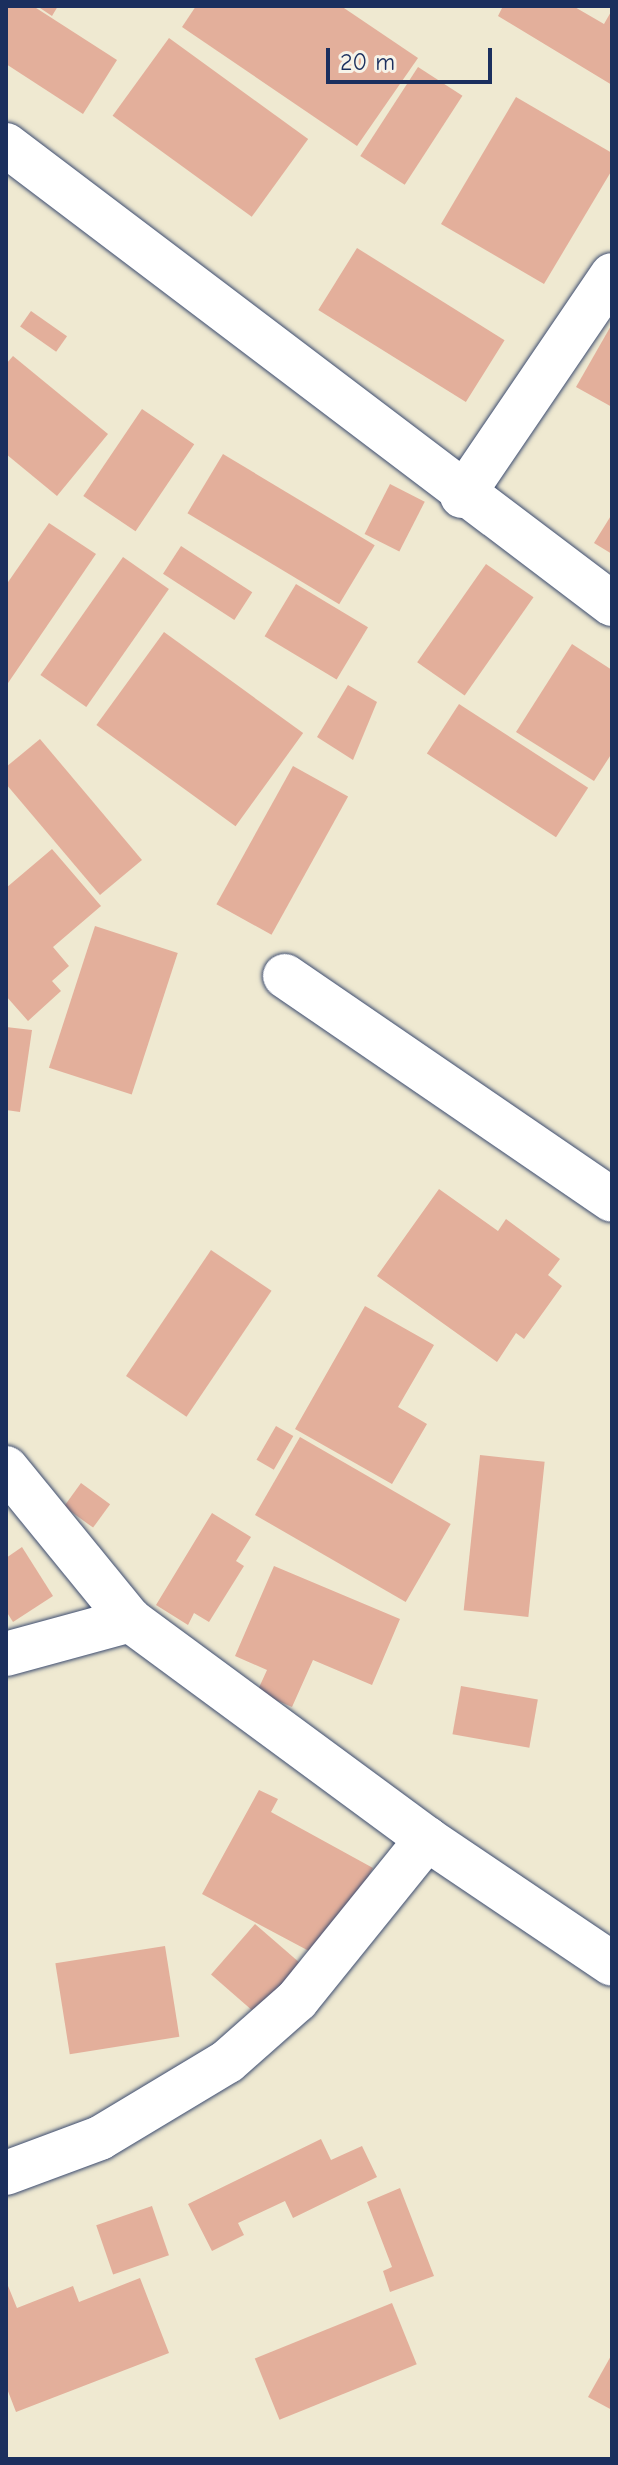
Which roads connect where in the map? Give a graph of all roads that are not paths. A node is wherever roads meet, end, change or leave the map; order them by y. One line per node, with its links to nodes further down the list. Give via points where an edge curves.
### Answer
1 (6, 145): 3 (street)
2 (612, 275): 3 (street)
3 (462, 496): 4 (street)
4 (612, 604)
5 (285, 976): 6 (street)
6 (612, 1200)
7 (6, 1468): 8 (street)
8 (130, 1620): 9 (street); 10 (street)
9 (6, 1654)
10 (427, 1839): 11 (street); 12 (street, via 297,2000 228,2061 100,2138)
11 (612, 1964)
12 (6, 2173)

